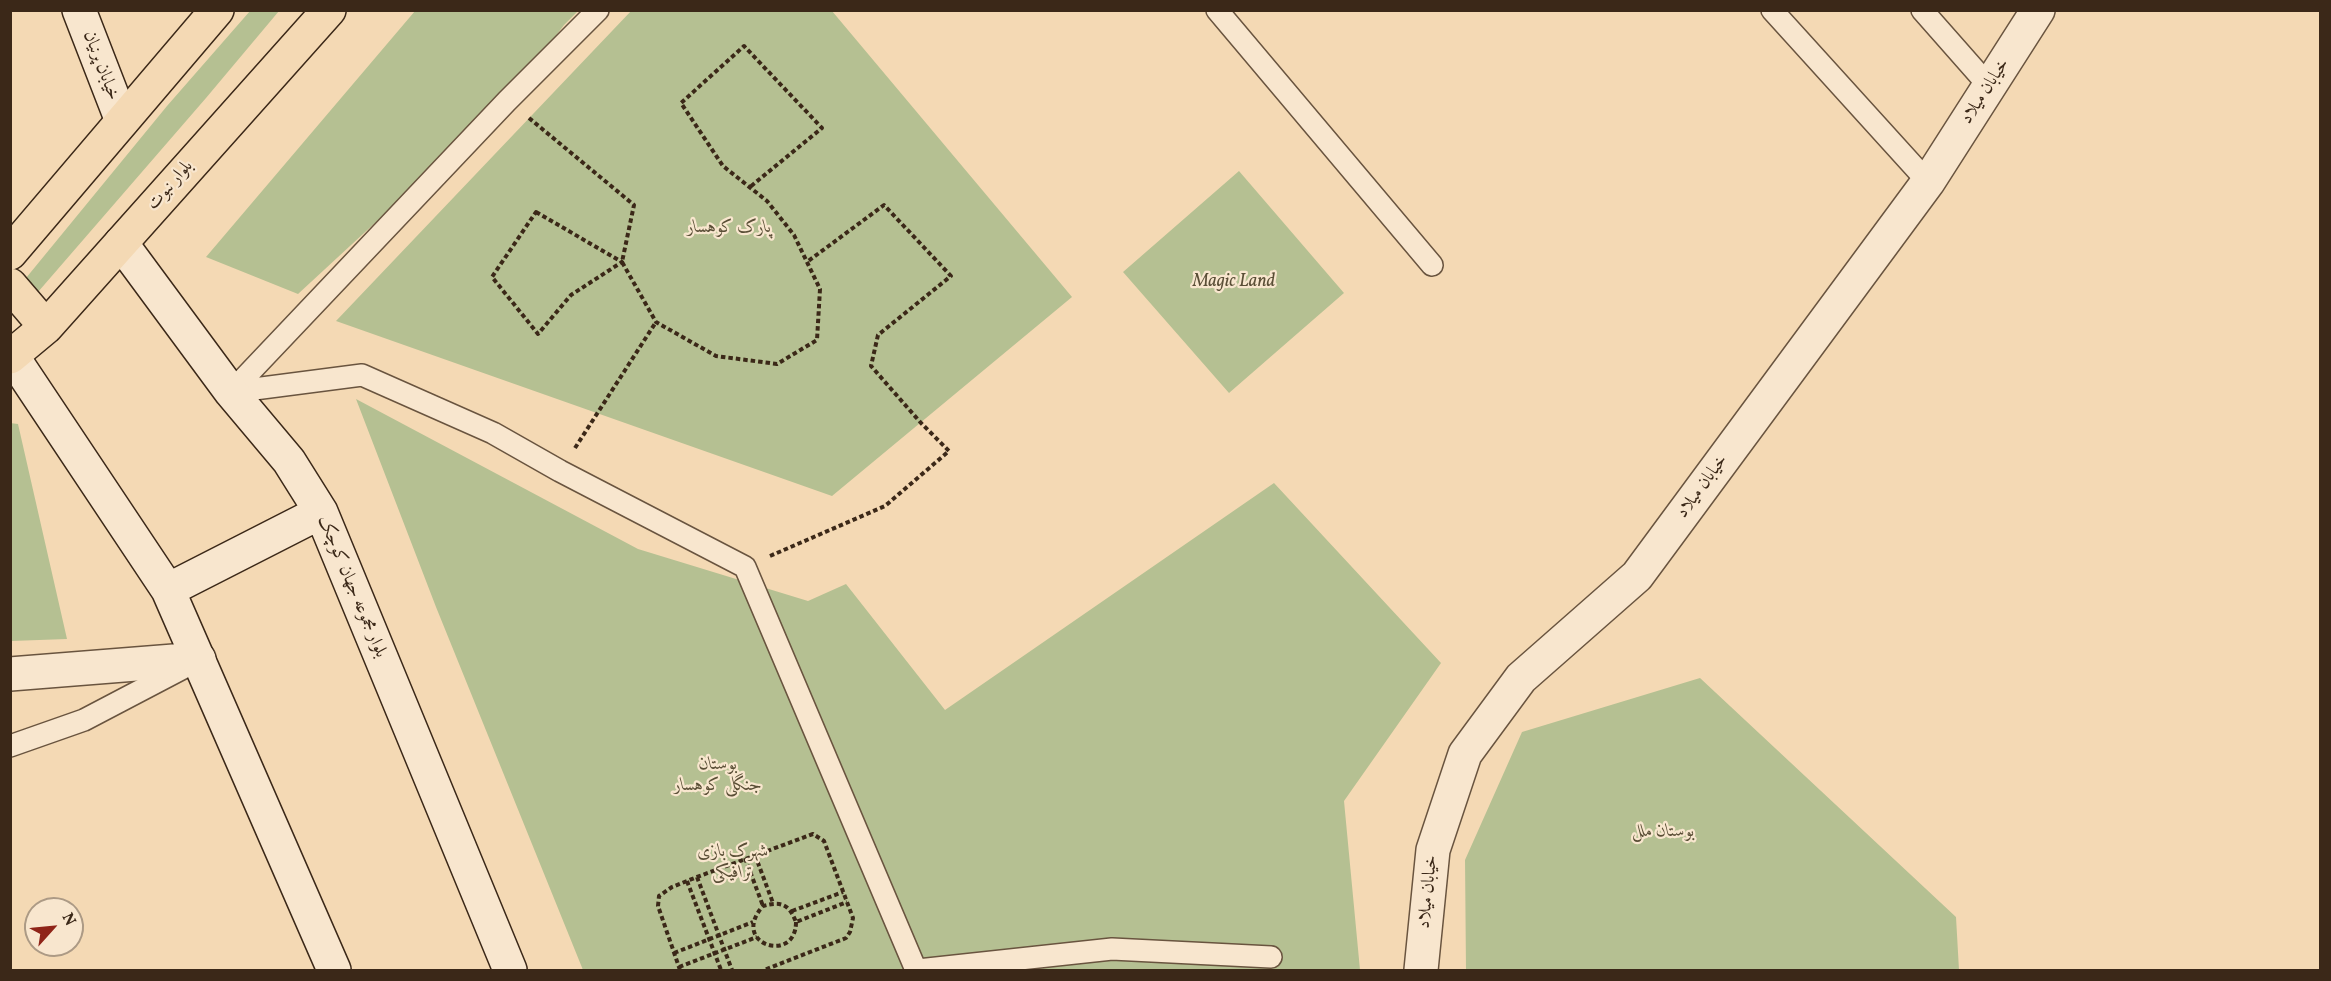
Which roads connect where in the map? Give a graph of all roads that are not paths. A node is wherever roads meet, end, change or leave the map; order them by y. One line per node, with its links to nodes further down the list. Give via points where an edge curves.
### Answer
1 (79, 10): 10 (main road, خیابان پرنیان)
2 (217, 10): 10 (main road)
3 (328, 10): 12 (main road, بلوار نبوت)
4 (598, 10): 18 (lane)
5 (1216, 10): 14 (lane)
6 (1772, 10): 11 (lane)
7 (1923, 10): 9 (lane)
8 (2038, 10): 9 (main road, خیابان میلاد)
9 (1989, 86): 11 (main road, خیابان میلاد)
10 (122, 121): 13 (main road)
11 (1928, 182): 28 (main road, خیابان میلاد, via 1637,576 1521,678 1464,754 1433,850)
12 (122, 243): 16 (main road, بلوار نبوت); 18 (main road, بلوار مجموعه جهان کوچک)
13 (10, 253)
14 (1432, 265)
15 (10, 285): 16 (main road)
16 (46, 327): 17 (main road, بلوار نبوت)
17 (11, 356): 20 (main road)
18 (231, 392): 19 (main road, بلوار مجموعه جهان کوچک, via 288,461); 27 (lane, via 362,375 493,433 745,567)
19 (321, 512): 20 (main road); 26 (main road, بلوار مجموعه جهان کوچک)
20 (168, 590): 21 (main road)
21 (199, 659): 22 (main road); 23 (lane, via 84,720); 25 (main road)
22 (10, 674)
23 (10, 746)
24 (1271, 957): 27 (lane, via 1112,949)
25 (334, 970)
26 (510, 970)
27 (917, 970)
28 (1421, 970)

